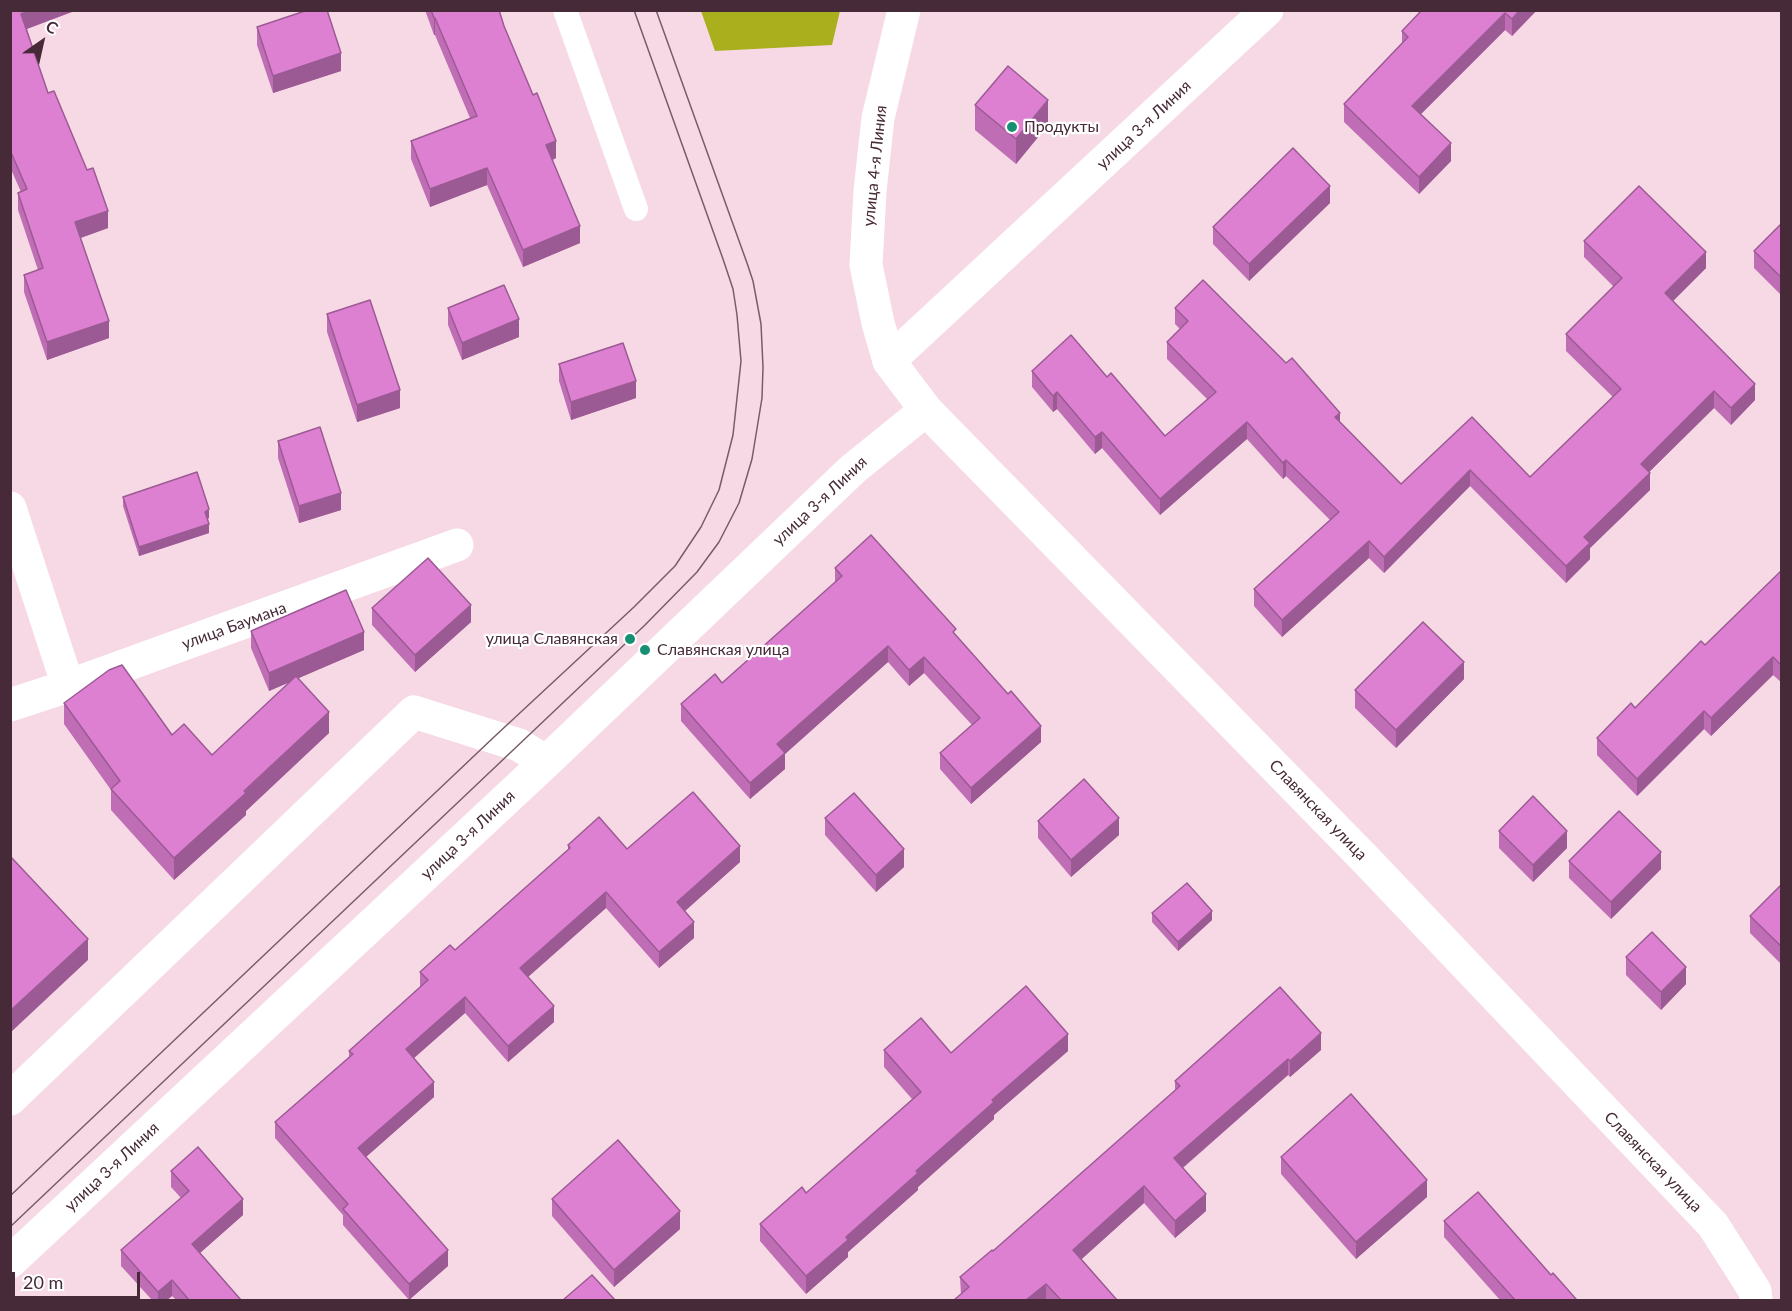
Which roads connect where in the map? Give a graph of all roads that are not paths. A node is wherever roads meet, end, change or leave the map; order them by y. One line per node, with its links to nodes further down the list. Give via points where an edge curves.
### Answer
1 (565, 10): 4 (lane)
2 (904, 10): 5 (street, улица 4-я Линия, via 878,118 870,191 866,266)
3 (1267, 10): 6 (street, улица 3-я Линия)
4 (636, 208)
5 (878, 323): 6 (street, Славянская улица)
6 (889, 362): 7 (street, Славянская улица)
7 (926, 410): 12 (street, улица 3-я Линия, via 853,469); 15 (street, Славянская улица, via 1367,861 1713,1225 1755,1291)
8 (10, 508): 10 (street)
9 (457, 545): 10 (street, улица Баумана)
10 (68, 686): 11 (street, улица Баумана)
11 (10, 705)
12 (546, 762): 13 (street, via 519,745 414,712); 14 (street, улица 3-я Линия)
13 (10, 1099)
14 (10, 1262)
15 (1756, 1300)

